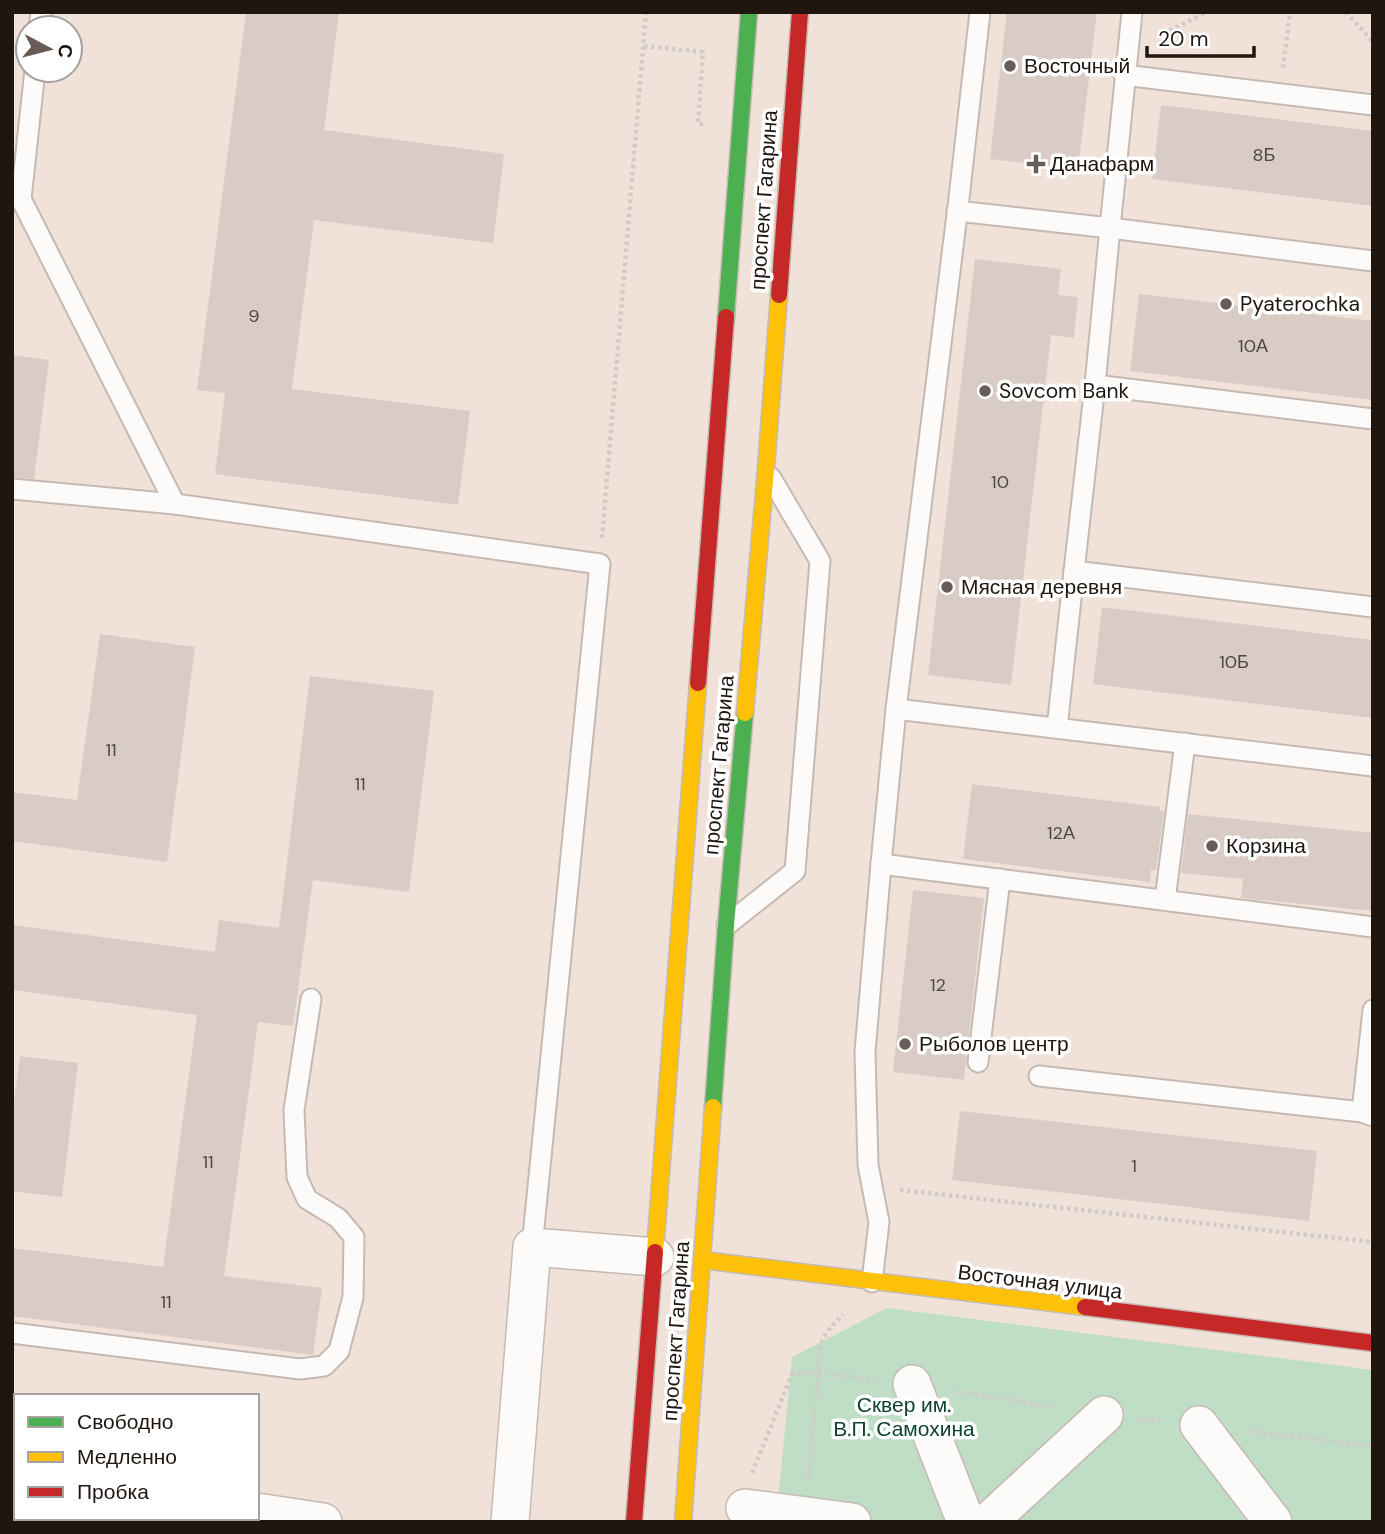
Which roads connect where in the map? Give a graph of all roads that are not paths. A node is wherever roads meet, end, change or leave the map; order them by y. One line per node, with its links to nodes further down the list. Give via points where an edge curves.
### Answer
1 (749, 12): 33 (main road, проспект Гагарина)
2 (800, 12): 13 (main road, проспект Гагарина)
3 (980, 12): 8 (lane)
4 (1132, 12): 5 (lane)
5 (1124, 75): 7 (lane); 9 (lane)
6 (33, 84): 15 (lane, via 21,199)
7 (1373, 106)
8 (957, 211): 9 (lane); 18 (lane)
9 (1110, 228): 10 (lane); 11 (lane)
10 (1373, 261)
11 (1095, 385): 12 (lane); 16 (lane)
12 (1373, 419)
13 (766, 469): 25 (main road, проспект Гагарина); 25 (lane, via 820,561 795,871)
14 (12, 489): 15 (lane)
15 (175, 504): 32 (lane, via 600,564)
16 (1074, 571): 17 (lane); 19 (lane)
17 (1373, 607)
18 (896, 709): 19 (lane); 22 (lane)
19 (1057, 728): 20 (lane)
20 (1185, 743): 21 (lane); 24 (lane)
21 (1373, 765)
22 (881, 864): 23 (lane); 34 (lane, via 865,1052 868,1165 879,1222)
23 (1000, 879): 24 (lane); 29 (lane)
24 (1165, 900): 26 (lane)
25 (726, 925): 33 (main road, проспект Гагарина)
26 (1373, 926)
27 (312, 999): 35 (lane, via 294,1110 297,1177 307,1199 338,1219 354,1237 353,1297 339,1351 324,1366 300,1369)
28 (1373, 1010): 31 (lane)
29 (978, 1062)
30 (1039, 1076): 31 (lane)
31 (1368, 1114)
32 (533, 1247): 33 (street); 43 (street)
33 (678, 1259): 34 (main road, Восточная улица); 44 (main road, проспект Гагарина); 45 (main road, проспект Гагарина)
34 (872, 1282): 36 (main road, Восточная улица)
35 (12, 1333)
36 (1373, 1343)
37 (912, 1384): 47 (street)
38 (1104, 1415): 48 (street)
39 (1199, 1425): 49 (street)
40 (745, 1508): 46 (street)
41 (259, 1512): 42 (street)
42 (323, 1522)
43 (510, 1522)
44 (634, 1522)
45 (683, 1522)
46 (852, 1522)
47 (966, 1522)
48 (988, 1522)
49 (1273, 1522)

